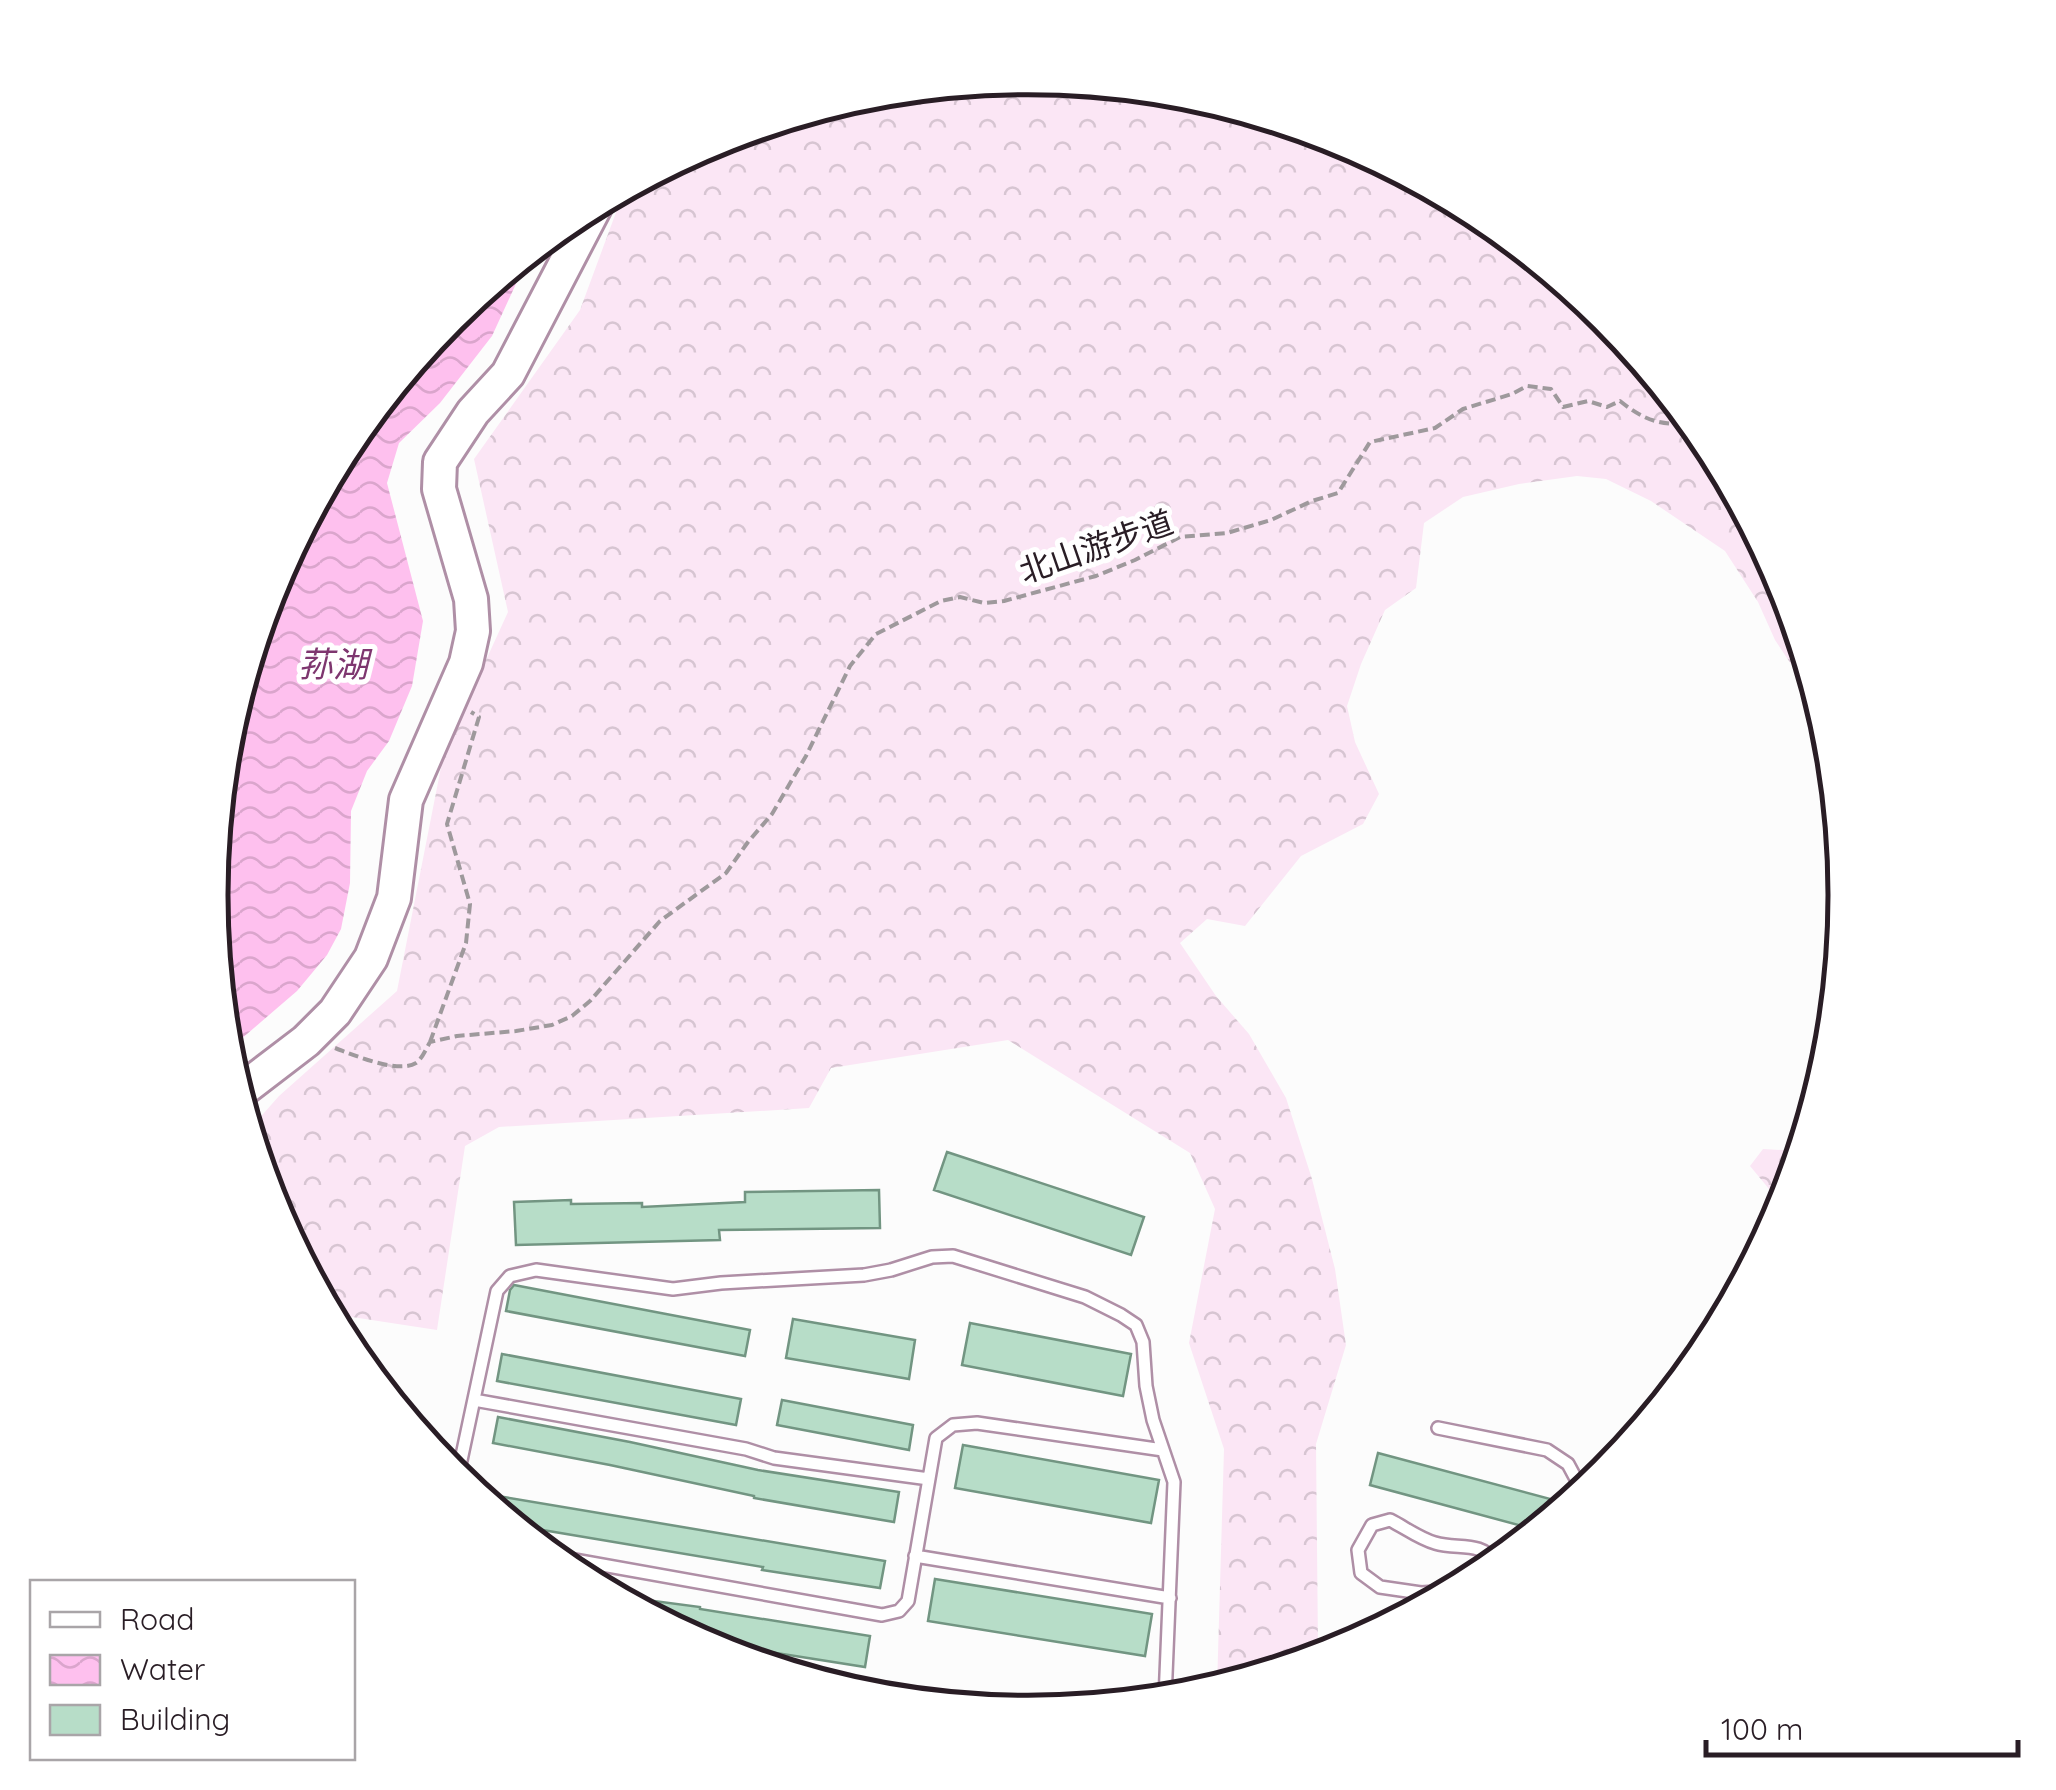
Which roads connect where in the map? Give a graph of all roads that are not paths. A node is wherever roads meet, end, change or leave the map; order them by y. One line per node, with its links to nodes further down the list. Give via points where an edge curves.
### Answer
1 (583, 231): 2 (main road, via 508,374 440,462 440,489 472,599 472,632 466,662 406,800 394,898 371,958 335,1012)
2 (251, 1083)
3 (474, 1400): 5 (lane, via 497,1291 510,1276 536,1270 673,1289 864,1275 953,1256 1085,1296 1136,1325); 6 (lane); 8 (lane, via 774,1458)
4 (1438, 1428): 7 (lane, via 1547,1450)
5 (1164, 1450): 8 (lane, via 953,1424 936,1438); 13 (lane, via 1174,1482)
6 (461, 1460)
7 (1575, 1478)
8 (929, 1479): 10 (lane)
9 (1484, 1551): 12 (lane, via 1435,1543 1390,1520 1372,1524 1358,1550 1361,1573 1380,1587)
10 (916, 1556): 11 (lane, via 908,1601 900,1611 882,1615); 13 (lane)
11 (588, 1562)
12 (1419, 1593)
13 (1170, 1598): 14 (lane)
14 (1165, 1683)

